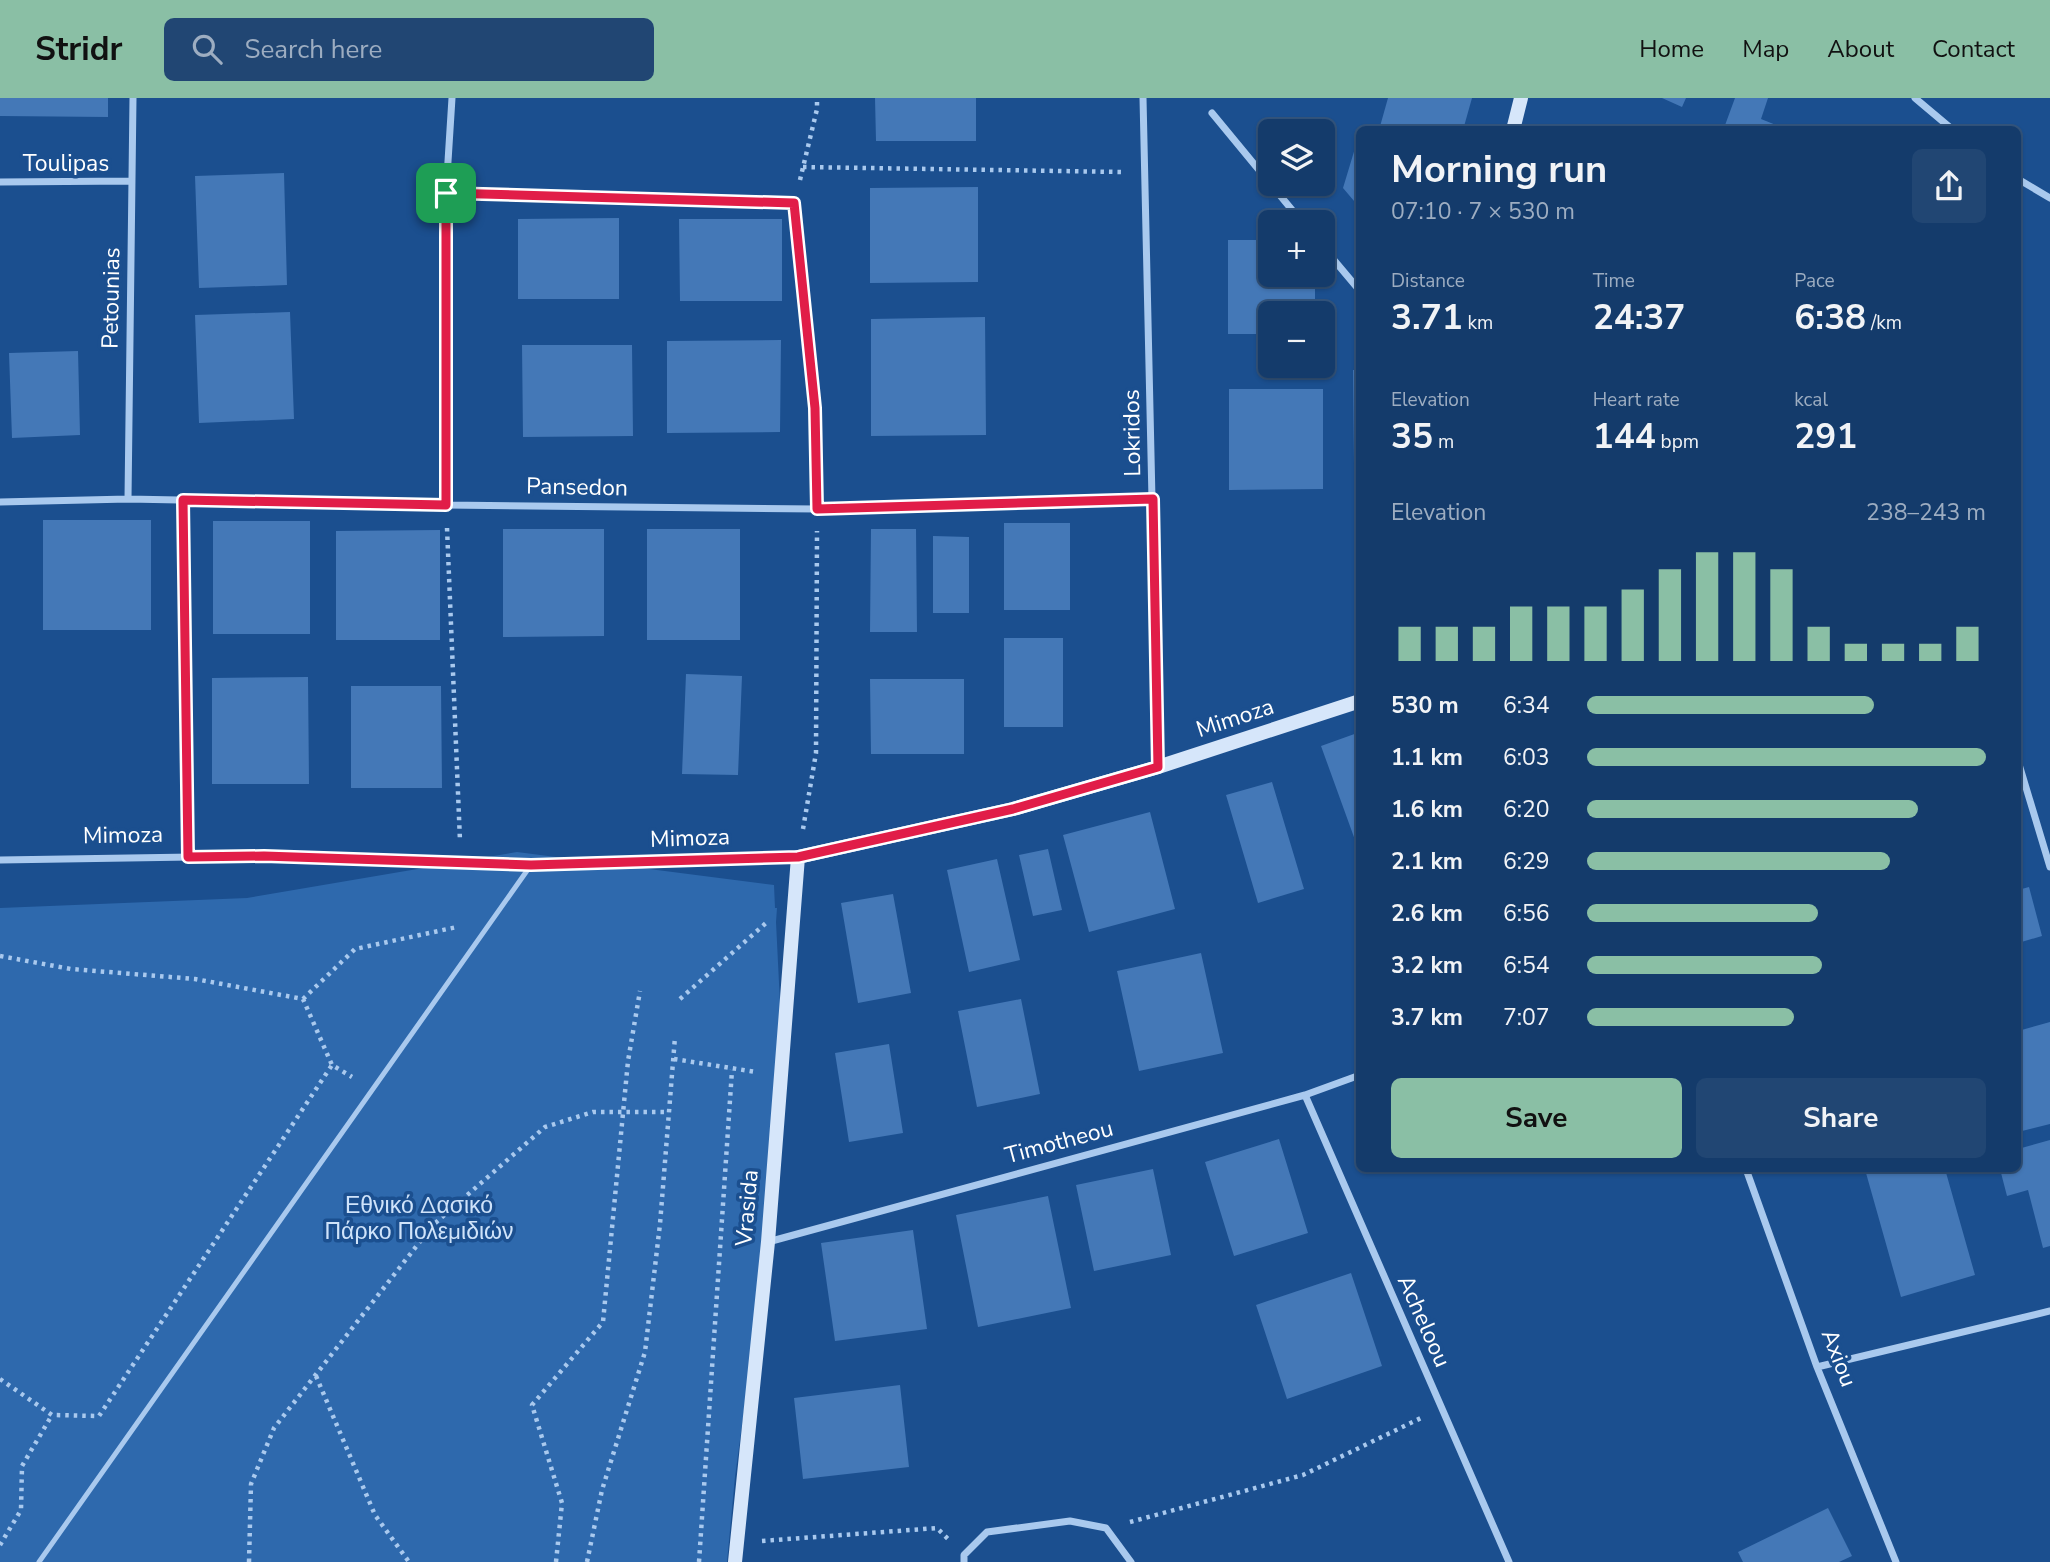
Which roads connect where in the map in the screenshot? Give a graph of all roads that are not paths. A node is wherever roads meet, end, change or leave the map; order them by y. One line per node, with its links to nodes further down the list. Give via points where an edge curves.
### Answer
1 (133, 98): 9 (street, Petounias)
2 (452, 98): 20 (street, via 446,193)
3 (1143, 98): 18 (street, Lokridos)
4 (1521, 98): 7 (street)
5 (1915, 98): 8 (street)
6 (1212, 114): 14 (street)
7 (1514, 126)
8 (1948, 126)
9 (132, 181): 11 (street, Toulipas); 17 (street, Petounias)
10 (2021, 181): 12 (street)
11 (0, 182)
12 (2050, 198)
13 (794, 203): 21 (street, via 815,408)
14 (1292, 210)
15 (1335, 262): 16 (street)
16 (1356, 287)
17 (128, 499): 19 (street, Pansedon); 20 (street, Pansedon)
18 (1153, 499): 21 (street, Pansedon); 23 (street, Lokridos)
19 (0, 502)
20 (446, 505): 21 (street, Pansedon)
21 (817, 509)
22 (1356, 702): 23 (street, Mimoza)
23 (1158, 767): 25 (street, Mimoza, via 1013,809)
24 (2021, 771): 28 (street)
25 (798, 857): 27 (street, Mimoza); 32 (street, Vrasida)
26 (0, 860): 27 (street, Mimoza, via 264,856)
27 (531, 865): 36 (lane)
28 (2050, 867)
29 (1356, 1076): 30 (street, Timotheou)
30 (1305, 1095): 32 (street, Timotheou); 39 (street, Acheloou)
31 (1747, 1172): 34 (street, Axiou)
32 (768, 1242): 37 (street, Vrasida)
33 (2050, 1311): 34 (street)
34 (1817, 1367): 40 (street, Axiou)
35 (964, 1558): 38 (street, via 987,1532 1070,1521 1106,1528)
36 (39, 1562)
37 (735, 1562)
38 (1131, 1562)
39 (1509, 1562)
40 (1896, 1562)

